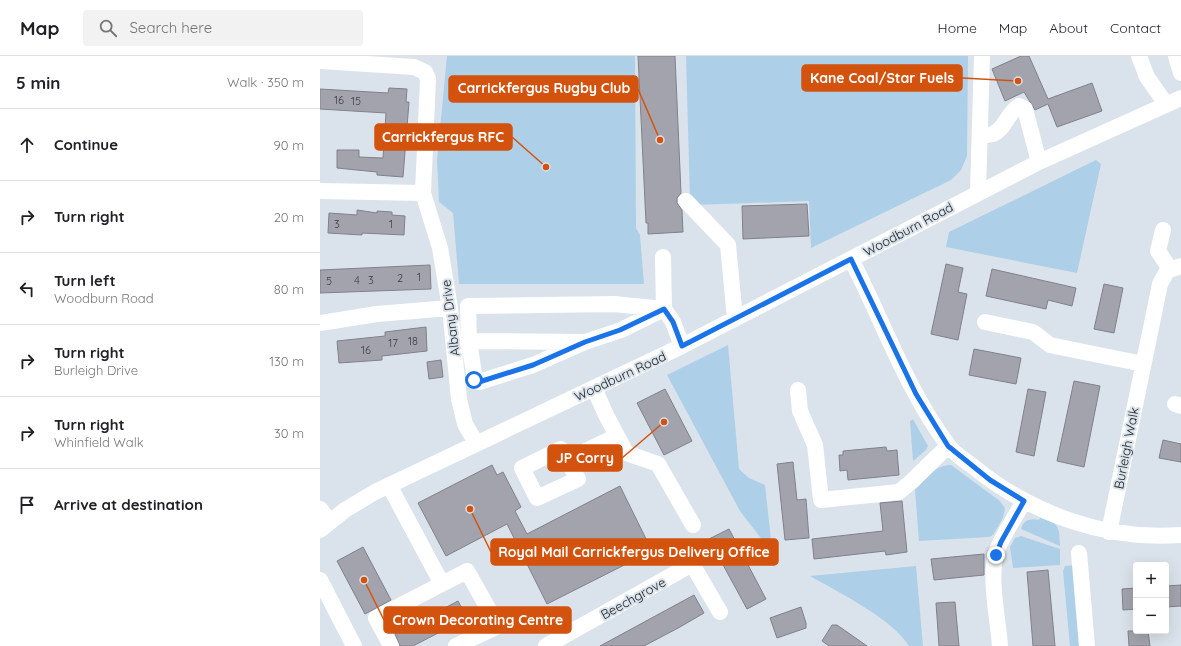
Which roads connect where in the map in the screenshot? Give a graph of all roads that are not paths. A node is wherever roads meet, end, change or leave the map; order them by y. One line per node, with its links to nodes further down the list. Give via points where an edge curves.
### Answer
1 (982, 56): 8 (street)
2 (1139, 56): 7 (street, via 1147,76)
3 (1176, 56): 5 (street)
4 (320, 61): 12 (street, Albany Drive, via 414,67 425,72 429,85)
5 (1181, 73)
6 (1181, 98): 7 (street, Woodburn Road)
7 (1166, 104): 9 (street, Woodburn Road)
8 (980, 136): 9 (street, via 993,134 1000,129 1019,106 1025,109); 11 (street)
9 (1039, 162): 11 (street, Woodburn Road)
10 (320, 191): 12 (street)
11 (978, 192): 16 (street, Woodburn Road)
12 (423, 193): 18 (street, Albany Drive, via 440,248)
13 (686, 200): 20 (street, via 728,245)
14 (1163, 230): 17 (street, via 1158,251)
15 (663, 257): 19 (street)
16 (851, 259): 20 (street, Woodburn Road); 31 (street, via 916,394)
17 (1175, 268): 26 (street, Burleigh Walk, via 1164,275 1160,284)
18 (450, 308): 22 (street, via 378,314); 30 (street, Albany Drive, via 459,399 465,424)
19 (664, 309): 23 (street, via 614,304 468,306); 24 (street, via 620,330); 25 (street, via 673,322)
20 (735, 319): 25 (street, Woodburn Road)
21 (985, 322): 26 (street, via 1033,332 1050,345)
22 (320, 323)
23 (469, 341): 24 (street); 24 (street, via 474,380 479,382 533,365)
24 (585, 342)
25 (682, 346): 27 (street, Woodburn Road)
26 (1143, 364): 38 (street, Burleigh Walk)
27 (594, 388): 29 (street); 30 (street, Woodburn Road)
28 (798, 390): 31 (street, via 800,411 815,445 821,500 899,492)
29 (617, 436): 32 (street); 36 (street, via 626,453 658,464)
30 (476, 443): 33 (street, Woodburn Road)
31 (948, 446): 34 (street, via 995,484)
32 (567, 460)
33 (389, 485): 37 (street, Woodburn Road, via 364,498); 42 (street)
34 (1024, 501): 38 (street); 48 (street, via 1001,542 995,560)
35 (320, 509): 37 (street)
36 (693, 525)
37 (325, 526)
38 (1109, 532): 39 (street, via 1136,536)
39 (1181, 535)
40 (1079, 553): 49 (street)
41 (320, 580): 44 (street)
42 (442, 584): 45 (street, via 376,618); 46 (street, via 467,571 498,626)
43 (720, 612): 47 (street, Beechgrove, via 690,560)
44 (354, 646)
45 (391, 646)
46 (456, 646)
47 (546, 646)
48 (1000, 646)
49 (1087, 646)

